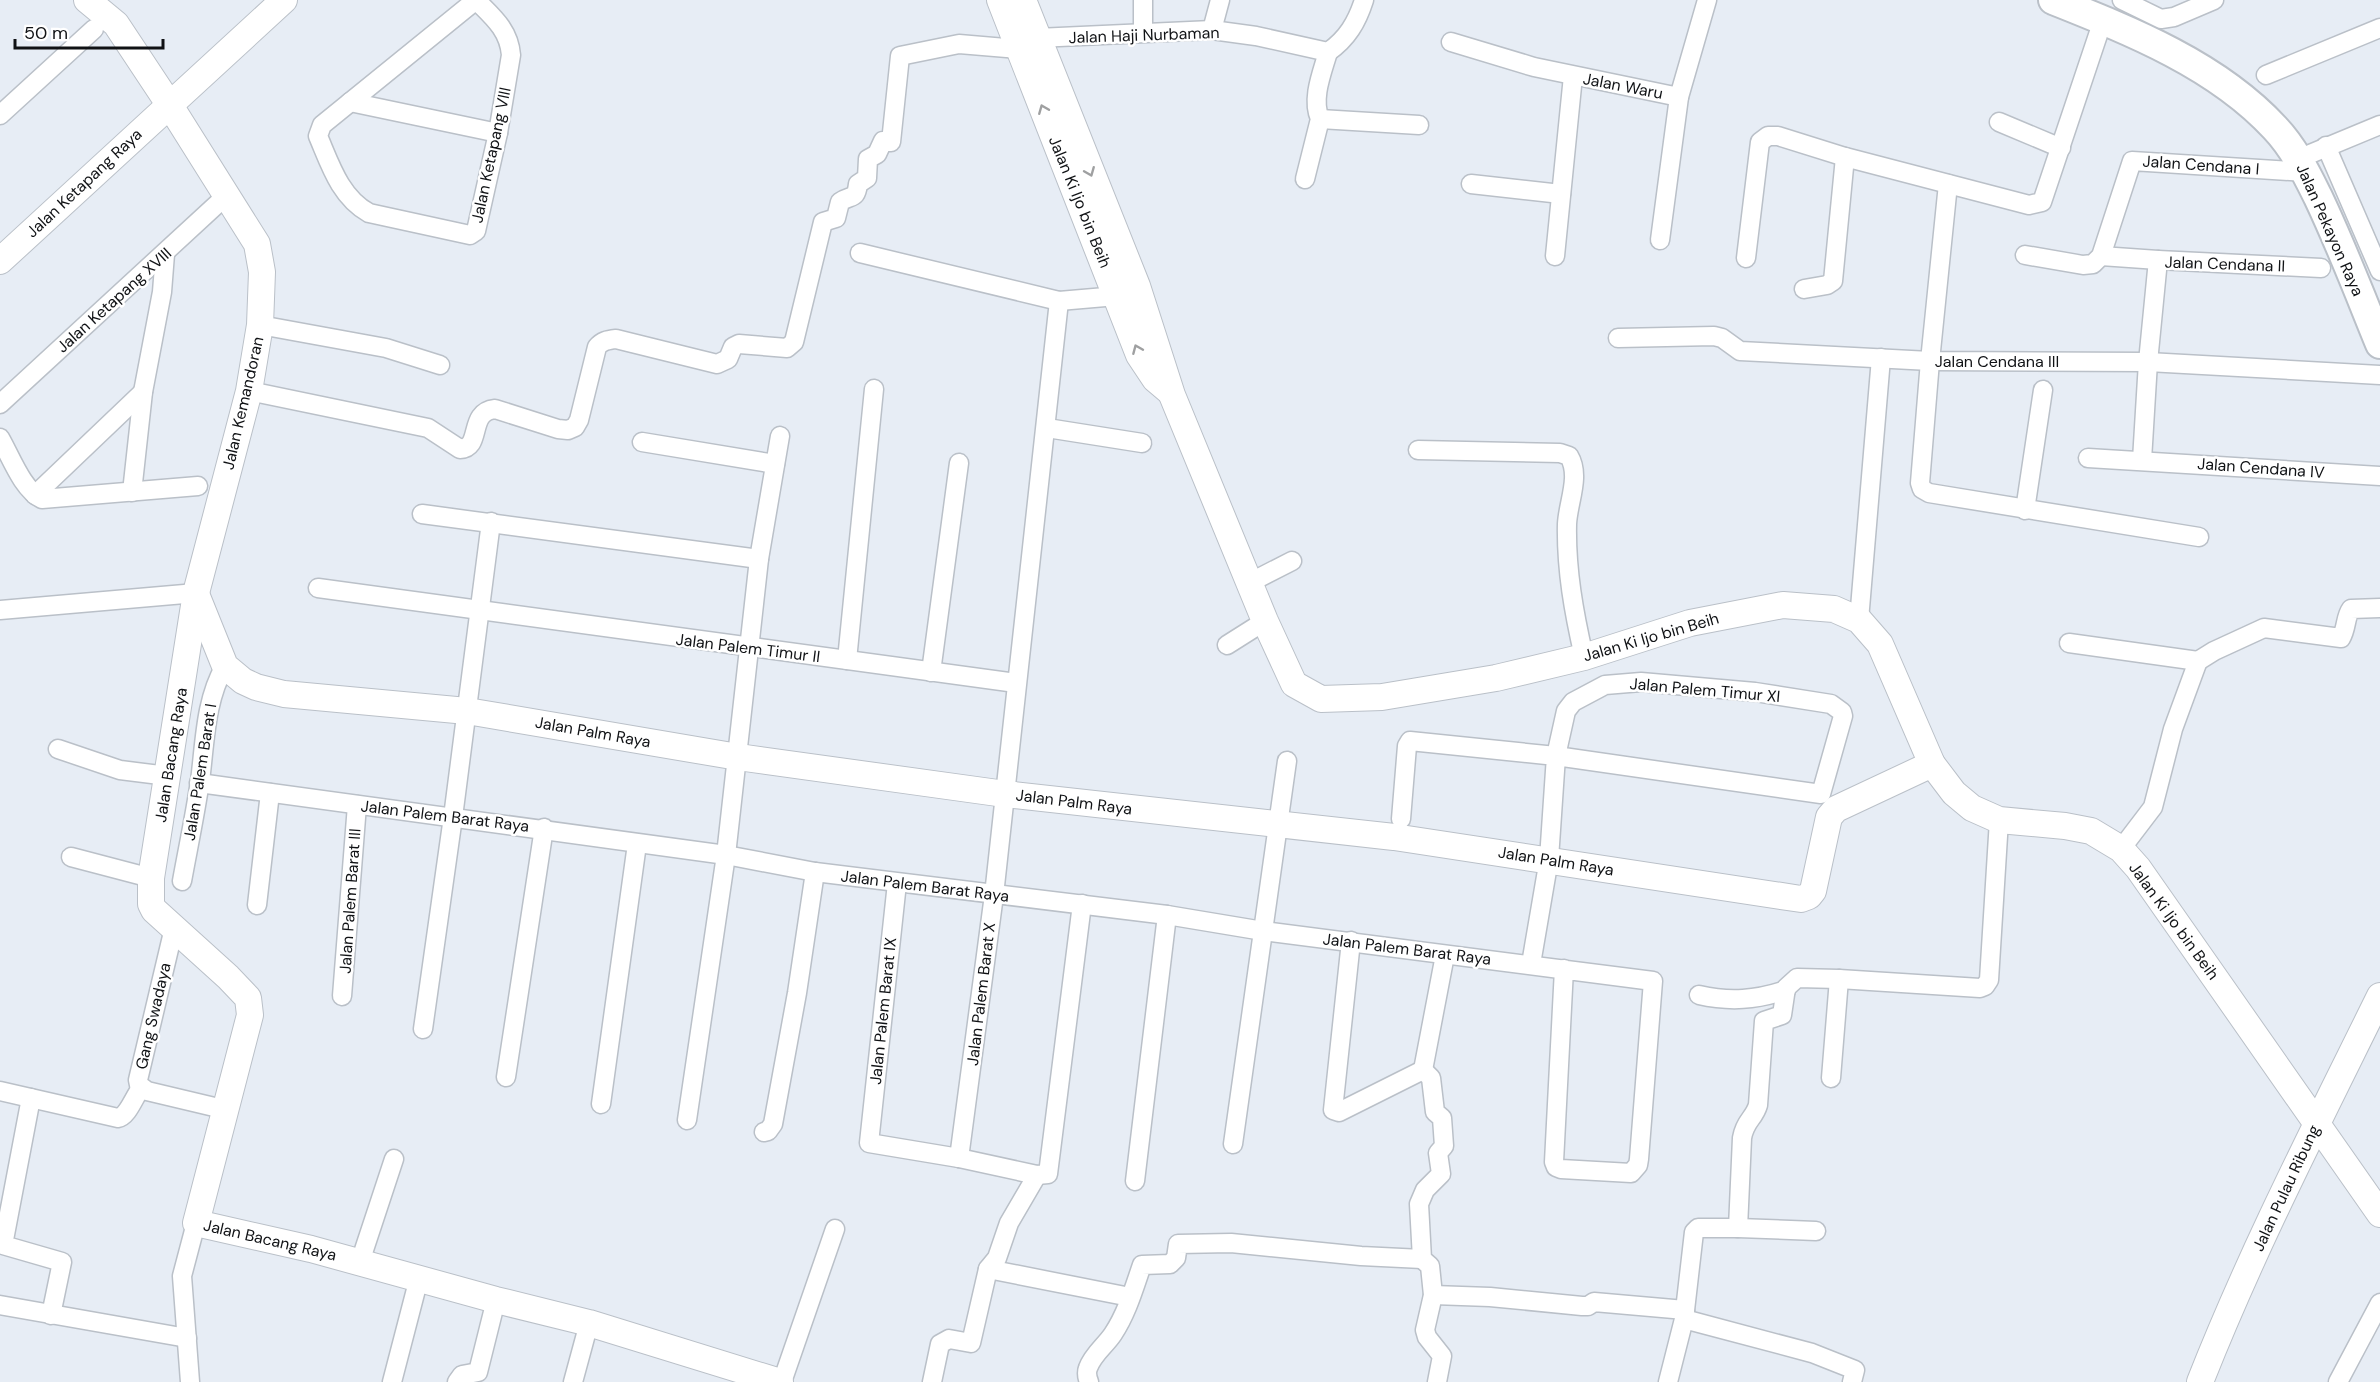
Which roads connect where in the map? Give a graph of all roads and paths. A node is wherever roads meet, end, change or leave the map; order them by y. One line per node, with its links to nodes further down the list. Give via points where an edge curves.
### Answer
1 (87, 0): 24 (street, Jalan Kemandoran, via 116,24)
2 (284, 0): 24 (street, Jalan Ketapang Raya)
3 (476, 0): 23 (street, Jalan Ketapang VIII); 30 (street, Jalan Ketapang VIII, via 504,29 510,43)
4 (1000, 0): 18 (street, Jalan Ki Ijo bin Beih)
5 (1023, 0): 18 (street, Jalan Ki Ijo bin Beih)
6 (1143, 0): 16 (street)
7 (1220, 0): 15 (street)
8 (1364, 0): 19 (street, via 1357,20)
9 (1707, 0): 22 (street, Jalan Waru)
10 (2053, 0): 12 (main road, Jalan Pekayon Raya)
11 (2214, 0): 12 (street, via 2174,17)
12 (2113, 10): 32 (street); 34 (main road, Jalan Pekayon Raya, via 2243,97 2276,129)
13 (2380, 28): 20 (street)
14 (94, 29): 25 (street)
15 (1212, 30): 16 (street, Jalan Haji Nurbaman); 19 (street, Jalan Haji Nurbaman)
16 (1143, 32): 18 (street, Jalan Haji Nurbaman)
17 (1451, 42): 21 (street)
18 (1028, 44): 52 (street, Jalan Ki Ijo bin Beih, one-way to 18); 64 (street, Jalan Haji Nurbaman, via 959,45 900,56 891,142 883,141 877,154 868,159 867,178 858,184 854,197 840,202 836,218 823,222 794,342 787,348 739,344 724,363 717,364 607,340 597,348 575,427 558,429 495,409 486,410 480,414 471,445 465,449 428,428); 66 (street, Jalan Ki Ijo bin Beih, one-way to 66, via 1137,286)
19 (1328, 52): 26 (street, via 1316,98)
20 (2266, 75)
21 (1573, 76): 22 (street, Jalan Waru); 38 (street, Jalan Waru)
22 (1679, 97): 40 (street)
23 (350, 102): 30 (street); 30 (street, Jalan Ketapang VIII, via 322,125 318,136 354,205 369,213 470,235 476,231)
24 (169, 104): 39 (street, Jalan Kemandoran); 48 (street, Jalan Ketapang Raya)
25 (0, 115)
26 (1320, 119): 28 (street); 35 (street)
27 (1999, 122): 32 (street)
28 (1419, 125)
29 (2380, 125): 31 (street)
30 (498, 133)
31 (2326, 146): 34 (street); 50 (street)
32 (2061, 148): 37 (street, via 2042,202 2029,205)
33 (1845, 157): 37 (street); 46 (street, via 1778,136 1768,136 1760,142); 51 (street, via 1833,281)
34 (2302, 165): 45 (street, Jalan Cendana I, via 2132,161); 56 (main road, Jalan Pekayon Raya, via 2332,225)
35 (1305, 179)
36 (1471, 184): 38 (street)
37 (1948, 184): 58 (street)
38 (1561, 194): 44 (street, Jalan Waru)
39 (227, 195): 42 (street, Jalan Ketapang XVIII); 54 (street, Jalan Kemandoran, via 257,244 262,272)
40 (1660, 240)
41 (860, 253): 53 (street)
42 (165, 254): 65 (street, via 162,292); 67 (street, Jalan Ketapang XVIII)
43 (2025, 255): 45 (street, via 2083,265 2093,264)
44 (1555, 256)
45 (2101, 256): 47 (street)
46 (1746, 258)
47 (2158, 260): 49 (street, Jalan Cendana II); 59 (street, Jalan Cendana II)
48 (0, 261)
49 (2321, 268)
50 (2380, 271)
51 (1804, 289)
52 (1117, 296): 53 (street); 66 (street, Jalan Ki Ijo bin Beih, one-way to 52, via 1139,355)
53 (1059, 301): 68 (street, Jalan Palem Barat X)
54 (260, 325): 60 (street, via 386,348); 64 (street, Jalan Kemandoran)
55 (1618, 338): 57 (street, Jalan Cendana III, via 1714,336 1740,351)
56 (2380, 344)
57 (1881, 358): 58 (street, Jalan Cendana III); 94 (street)
58 (1930, 361): 59 (street, Jalan Cendana III); 82 (street, via 1922,489)
59 (2148, 362): 61 (street, Jalan Cendana III); 75 (street)
60 (440, 365)
61 (2380, 375)
62 (874, 389): 100 (street)
63 (2043, 390): 82 (street)
64 (249, 391): 90 (street, Jalan Kemandoran)
65 (143, 392): 80 (street); 81 (street)
66 (1172, 395): 88 (street, Jalan Ki Ijo bin Beih)
67 (0, 404)
68 (1047, 428): 72 (street); 105 (street, Jalan Palem Barat X)
69 (780, 436): 77 (street)
70 (0, 438): 81 (street)
71 (642, 442): 77 (street)
72 (1142, 443)
73 (1418, 450): 99 (street, via 1569,456 1574,482 1567,522 1568,562)
74 (2088, 458): 75 (street, Jalan Cendana IV)
75 (2142, 460): 78 (street, Jalan Cendana IV)
76 (959, 463): 103 (street)
77 (775, 464): 86 (street)
78 (2380, 476)
79 (198, 486): 80 (street)
80 (132, 492): 81 (street, via 51,500)
81 (35, 495)
82 (2025, 510): 85 (street)
83 (422, 514): 84 (street)
84 (490, 522): 86 (street); 93 (street)
85 (2199, 537)
86 (759, 559): 98 (street)
87 (1292, 561): 88 (street)
88 (1249, 583): 95 (street, Jalan Ki Ijo bin Beih)
89 (318, 588): 93 (street, Jalan Palem Timur II)
90 (196, 593): 92 (street); 102 (street); 104 (street, Jalan Kemandoran)
91 (2380, 608): 101 (street, via 2351,609 2341,638 2264,628)
92 (0, 610)
93 (480, 611): 98 (street, Jalan Palem Timur II); 106 (street)
94 (1859, 620): 99 (street, Jalan Ki Ijo bin Beih, via 1834,609 1783,605 1690,623); 111 (street, Jalan Ki Ijo bin Beih, via 1880,644)
95 (1265, 621): 97 (street); 99 (street, Jalan Ki Ijo bin Beih, via 1294,684 1321,699 1392,695 1496,678)
96 (2069, 643): 101 (street)
97 (1227, 645)
98 (749, 649): 100 (street, Jalan Palem Timur II); 109 (street)
99 (1584, 657)
100 (847, 660): 103 (street, Jalan Palem Timur II)
101 (2198, 661): 123 (street, via 2173,729 2153,807)
102 (225, 666): 106 (street, Jalan Palm Raya, via 243,681 285,694); 113 (street, Jalan Palem Barat I, via 211,700)
103 (931, 672): 105 (street, Jalan Palem Timur II)
104 (183, 677): 112 (street, Jalan Bacang Raya)
105 (1016, 683): 115 (street, Jalan Palem Barat X)
106 (467, 711): 109 (street, Jalan Palm Raya); 117 (street)
107 (58, 748): 112 (street, via 120,770)
108 (1556, 756): 108 (street, Jalan Palem Timur XI, via 1821,794 1843,716 1831,704 1755,692 1641,682 1605,686 1573,702 1566,711); 118 (street, via 1410,741); 126 (street, Jalan Palem Timur XI)
109 (738, 758): 115 (street, Jalan Palm Raya); 124 (street)
110 (1287, 761): 120 (street)
111 (1932, 764): 119 (street, Jalan Ki Ijo bin Beih, via 1954,793 1972,808); 126 (street, Jalan Palm Raya, via 1836,809 1829,817 1813,891 1801,899)
112 (168, 776): 128 (street, Jalan Bacang Raya)
113 (199, 783): 114 (street, Jalan Palem Barat Raya); 129 (street, Jalan Palem Barat I)
114 (270, 793): 116 (street, Jalan Palem Barat Raya); 133 (street)
115 (1005, 794): 120 (street, Jalan Palm Raya); 131 (street, Jalan Palem Barat X)
116 (357, 806): 117 (street, Jalan Palem Barat Raya); 144 (street, Jalan Palem Barat III)
117 (453, 817): 121 (street, Jalan Palem Barat Raya); 146 (street)
118 (1401, 819)
119 (1999, 820): 123 (street, Jalan Ki Ijo bin Beih, via 2091,831); 141 (street, via 1989,980 1985,986)
120 (1280, 826): 126 (street, Jalan Palm Raya); 136 (street)
121 (544, 828): 122 (street, Jalan Palem Barat Raya); 148 (street)
122 (637, 844): 124 (street, Jalan Palem Barat Raya); 153 (street)
123 (2121, 849): 156 (street, Jalan Ki Ijo bin Beih)
124 (726, 855): 127 (street, Jalan Palem Barat Raya); 155 (street)
125 (71, 857): 128 (street)
126 (1549, 859): 139 (street, Jalan Palem Timur XI)
127 (814, 872): 130 (street, Jalan Palem Barat Raya); 157 (street, via 773,1124)
128 (151, 878): 135 (street, Jalan Bacang Raya, via 151,904)
129 (182, 881)
130 (897, 883): 131 (street, Jalan Palem Barat Raya); 159 (street, Jalan Palem Barat IX, via 868,1139 869,1143)
131 (994, 895): 132 (street, Jalan Palem Barat Raya); 159 (street, Jalan Palem Barat X)
132 (1082, 904): 134 (street, Jalan Palem Barat Raya); 161 (street, via 1048,1174)
133 (257, 905)
134 (1167, 915): 136 (street, Jalan Palem Barat Raya); 162 (street)
135 (174, 928): 150 (street, Gang Swadaya, via 138,1080); 154 (street, Jalan Bacang Raya, via 248,998 250,1016)
136 (1263, 931): 137 (street, Jalan Palem Barat Raya); 158 (street)
137 (1351, 941): 138 (street, Jalan Palem Barat Raya); 147 (street, via 1333,1110 1339,1112)
138 (1445, 955): 139 (street, Jalan Palem Barat Raya); 147 (street)
139 (1531, 964): 140 (street, Jalan Palem Barat Raya)
140 (1564, 969): 140 (street, Jalan Palem Barat Raya, via 1554,1162 1561,1169 1626,1173 1634,1170 1639,1159 1653,981)
141 (1839, 979): 142 (street, via 1797,978); 149 (street)
142 (1786, 990): 143 (street, via 1759,999); 165 (street, via 1783,1012 1763,1025 1758,1105 1742,1138)
143 (1698, 995)
144 (342, 996)
145 (2378, 1006): 156 (street, Jalan Pulau Ribung)
146 (423, 1029)
147 (1423, 1070): 168 (street, via 1431,1078 1435,1112 1442,1118 1444,1146 1438,1153 1441,1174 1425,1190 1419,1204)
148 (506, 1077)
149 (1831, 1078)
150 (141, 1088): 152 (street, via 127,1113 118,1118); 154 (street, Gang Swadaya)
151 (0, 1091): 152 (street)
152 (31, 1098): 177 (street, via 3,1245 62,1262)
153 (601, 1104)
154 (227, 1110): 164 (street, Jalan Bacang Raya)
155 (687, 1120)
156 (2316, 1122): 163 (street, Jalan Ki Ijo bin Beih); 192 (street, Jalan Pulau Ribung)
157 (764, 1132)
158 (1233, 1144)
159 (959, 1158): 161 (street)
160 (393, 1159): 169 (street)
161 (1037, 1175): 170 (street)
162 (1135, 1181)
163 (2380, 1214)
164 (196, 1223): 169 (street, Jalan Bacang Raya); 180 (street, via 182,1276)
165 (1737, 1228): 167 (street); 178 (street, via 1695,1230)
166 (835, 1230): 186 (street)
167 (1815, 1231)
168 (1422, 1259): 172 (street, via 1430,1266); 173 (street, via 1231,1243 1178,1244 1176,1258 1170,1264 1142,1265)
169 (360, 1262): 171 (street, Jalan Bacang Raya)
170 (988, 1269): 173 (street); 187 (street, via 971,1343 948,1339 940,1344)
171 (419, 1278): 174 (street, Jalan Bacang Raya); 183 (street)
172 (1433, 1295): 178 (street, via 1582,1306 1594,1302); 189 (street, via 1425,1330 1442,1356)
173 (1130, 1296): 188 (street, via 1113,1334 1094,1357 1087,1375)
174 (496, 1300): 179 (street, Jalan Bacang Raya); 184 (street, via 478,1372 462,1375)
175 (2380, 1303): 193 (street)
176 (0, 1305): 177 (street)
177 (51, 1315): 180 (street)
178 (1684, 1315): 190 (street); 191 (street, via 1812,1353 1855,1370)
179 (589, 1323): 181 (street, Jalan Bacang Raya); 185 (street)
180 (187, 1338): 182 (street)
181 (754, 1378): 186 (street, Jalan Bacang Raya)
182 (190, 1382)
183 (392, 1382)
184 (457, 1382)
185 (573, 1382)
186 (781, 1382)
187 (932, 1382)
188 (1089, 1382)
189 (1437, 1382)
190 (1668, 1382)
191 (1852, 1382)
192 (2199, 1382)
193 (2338, 1382)

